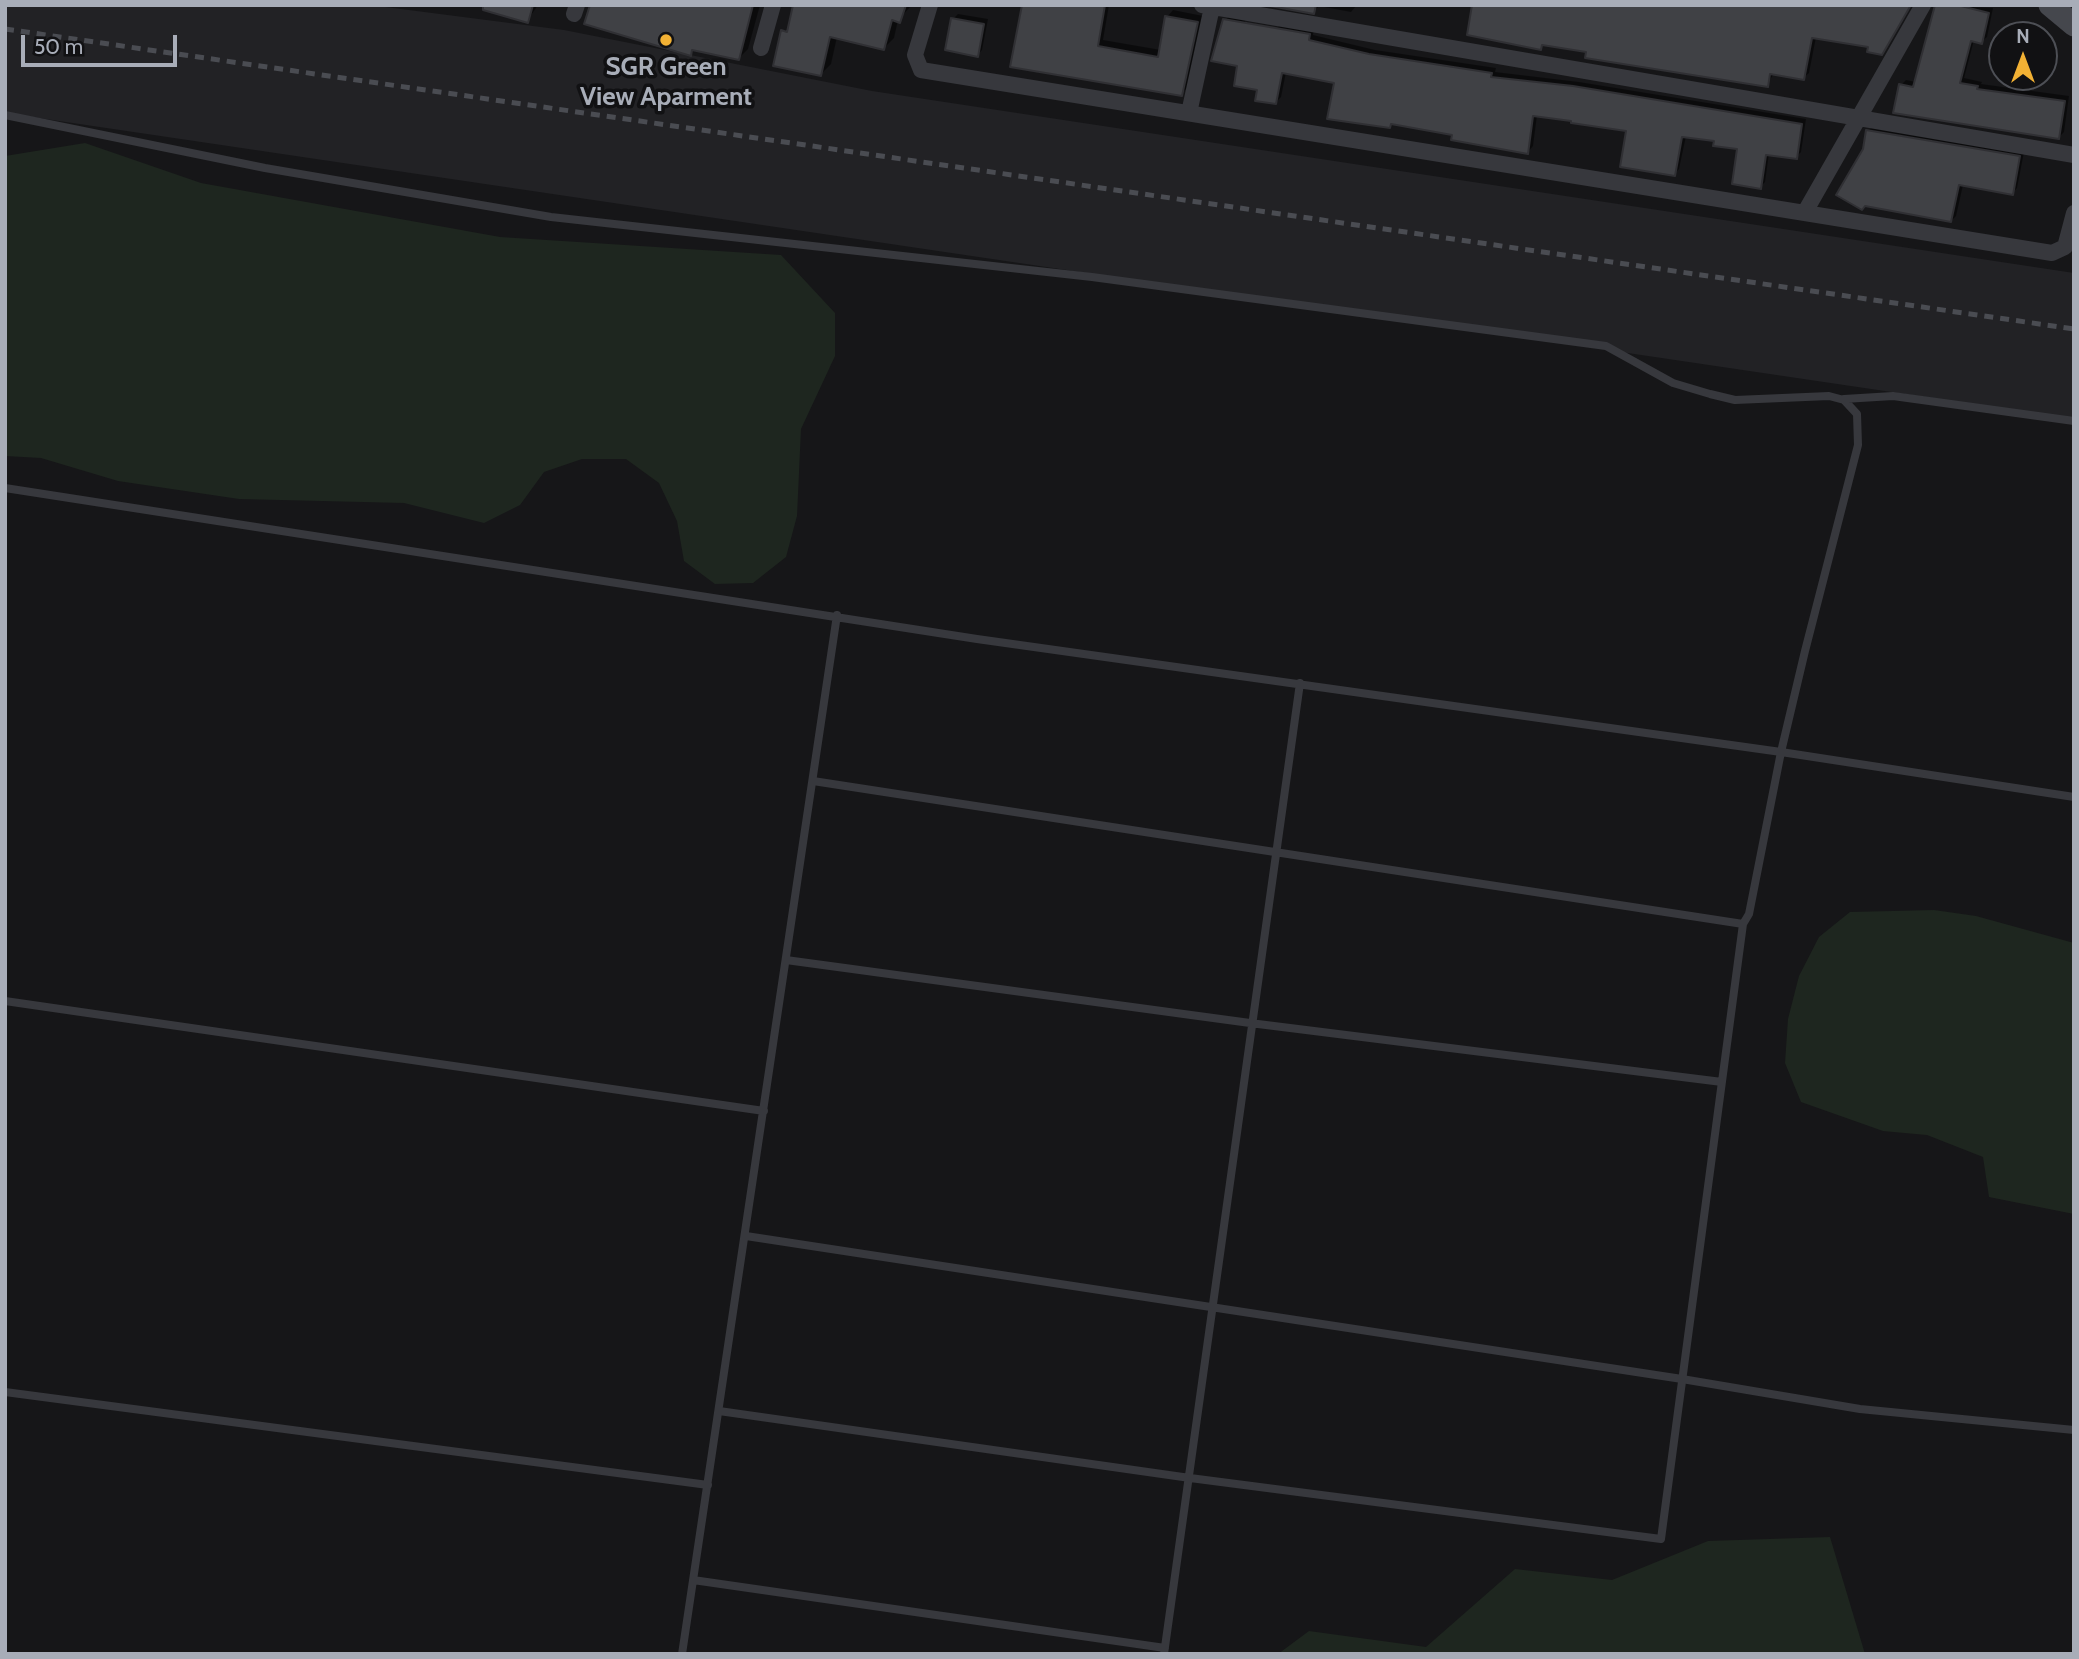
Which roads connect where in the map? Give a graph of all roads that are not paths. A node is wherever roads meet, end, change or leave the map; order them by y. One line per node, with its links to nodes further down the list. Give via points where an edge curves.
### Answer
1 (772, 5): 7 (street)
2 (930, 5): 8 (street, via 915,55 921,70)
3 (1923, 5): 10 (street)
4 (2050, 5): 6 (main road)
5 (1207, 6): 8 (street); 10 (street)
6 (2074, 25)
7 (761, 48)
8 (1189, 113): 12 (street)
9 (5, 115): 14 (lane, via 265,168 551,217 1092,276 1606,346 1673,383 1735,400 1829,396)
10 (1859, 119): 11 (street); 12 (street)
11 (2074, 156)
12 (1805, 212): 13 (street, via 2052,253 2064,247)
13 (2074, 213)
14 (1844, 400): 15 (lane, via 1893,396); 19 (lane, via 1857,414 1858,445)
15 (2074, 421)
16 (5, 488): 17 (lane)
17 (837, 615): 18 (lane); 20 (lane)
18 (1300, 683): 19 (lane); 22 (lane)
19 (1781, 752): 21 (lane); 23 (lane, via 1749,914)
20 (813, 781): 22 (lane); 24 (lane)
21 (2074, 797)
22 (1275, 850): 23 (lane); 26 (lane)
23 (1743, 924): 27 (lane)
24 (786, 960): 26 (lane); 28 (lane)
25 (5, 1001): 28 (lane)
26 (1250, 1023): 27 (lane); 30 (lane)
27 (1722, 1082): 31 (lane)
28 (764, 1111): 29 (lane)
29 (746, 1236): 30 (lane); 33 (lane)
30 (1213, 1307): 31 (lane); 35 (lane)
31 (1682, 1379): 34 (lane, via 1860,1409); 35 (lane, via 1661,1539)
32 (5, 1392): 36 (lane)
33 (719, 1411): 35 (lane); 36 (lane)
34 (2074, 1430)
35 (1189, 1478): 38 (lane)
36 (708, 1485): 37 (lane)
37 (693, 1580): 38 (lane); 39 (lane)
38 (1164, 1651)
39 (682, 1654)

